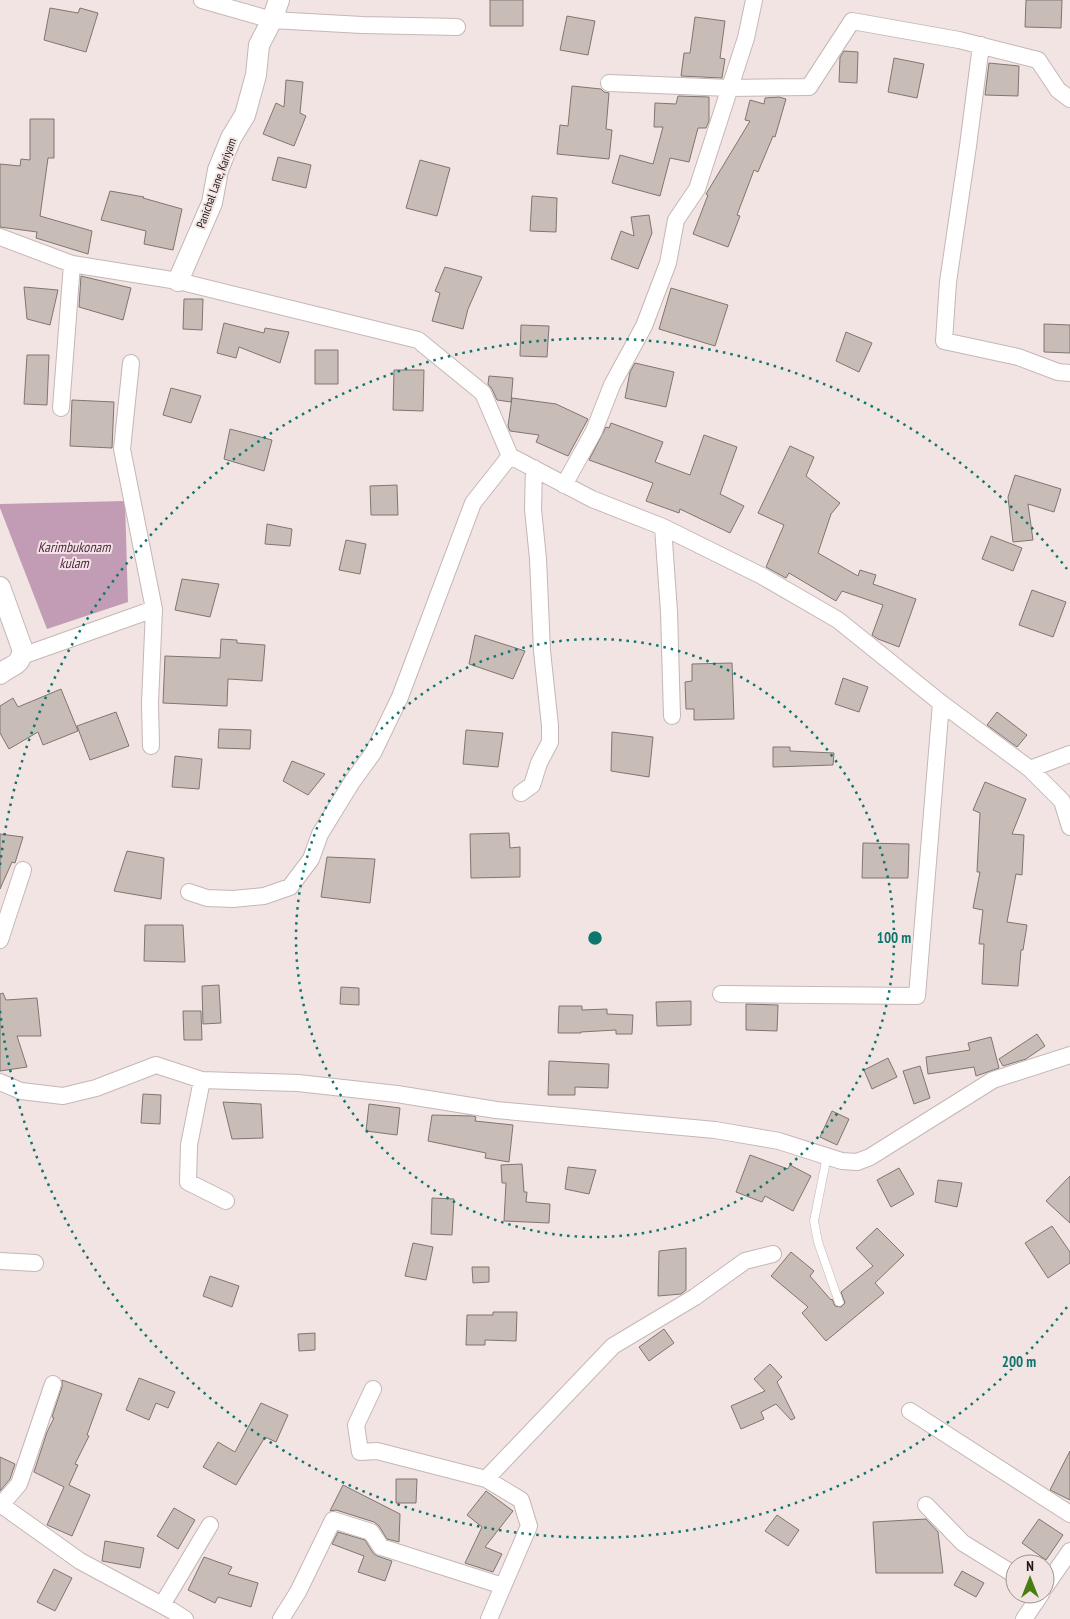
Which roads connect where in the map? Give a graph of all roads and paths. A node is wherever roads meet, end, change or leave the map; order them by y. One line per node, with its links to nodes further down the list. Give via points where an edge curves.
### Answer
1 (202, 0): 4 (street)
2 (279, 0): 4 (street, Panichal Lane, Kariyam)
3 (754, 0): 8 (street, via 746,38)
4 (272, 20): 5 (street, via 362,26); 12 (street, Panichal Lane, Kariyam, via 259,45 256,75 245,115 218,170 212,203)
5 (457, 27)
6 (980, 45): 8 (street, via 852,21 809,87); 9 (street, via 1038,60 1058,90); 14 (street, via 948,282 944,341 1018,357 1058,372)
7 (609, 83): 8 (street)
8 (729, 88): 18 (street, via 697,189 676,220 668,262 644,326 612,385 594,431)
9 (1070, 99)
10 (0, 238): 11 (street)
11 (72, 264): 12 (street); 15 (street)
12 (178, 281): 16 (street, via 418,340 483,393)
13 (131, 362): 21 (street, via 122,449)
14 (1070, 373)
15 (61, 408)
16 (510, 456): 17 (street); 32 (street, via 473,503 400,697 373,753 320,834 311,859 290,887 264,896 207,898)
17 (534, 468): 18 (street); 29 (street, via 533,509 550,742 532,785)
18 (564, 485): 19 (street)
19 (663, 527): 24 (street, via 762,576 838,620); 25 (street)
20 (0, 587): 22 (street, via 20,640)
21 (154, 609): 22 (street); 26 (street)
22 (22, 656): 23 (street, via 16,665)
23 (0, 674)
24 (941, 703): 28 (street); 34 (street, via 917,996)
25 (672, 716)
26 (151, 746)
27 (1070, 754): 28 (street)
28 (1030, 768): 30 (street, via 1062,801)
29 (521, 793)
30 (1070, 827)
31 (23, 870): 33 (street)
32 (189, 892)
33 (0, 940)
34 (722, 994)
35 (1070, 1056): 38 (street, via 993,1080 870,1157 857,1162)
36 (202, 1080): 37 (street, via 156,1065 96,1088 63,1096 21,1091); 38 (street, via 298,1083 496,1110 715,1130 779,1141); 39 (street, via 188,1145 188,1182)
37 (0, 1082)
38 (827, 1156): 43 (lane, via 814,1220 818,1242)
39 (226, 1201)
40 (773, 1254): 47 (street, via 745,1261 696,1297 613,1346)
41 (0, 1261): 42 (street)
42 (35, 1263)
43 (839, 1302)
44 (53, 1384): 48 (street, via 19,1484)
45 (373, 1389): 47 (street, via 356,1424 360,1452 377,1451)
46 (910, 1411): 50 (street)
47 (486, 1479): 55 (street, via 521,1500 529,1526)
48 (0, 1504): 57 (street, via 80,1561)
49 (926, 1505): 53 (street, via 963,1543)
50 (1070, 1514)
51 (210, 1525): 57 (street)
52 (1070, 1550): 54 (street)
53 (1005, 1569)
54 (1055, 1573)
55 (503, 1586): 59 (street, via 381,1547 372,1532 333,1520); 60 (street)
56 (1034, 1604): 61 (street)
57 (162, 1605): 58 (street)
58 (185, 1619)
59 (281, 1619)
60 (489, 1619)
61 (1024, 1619)

